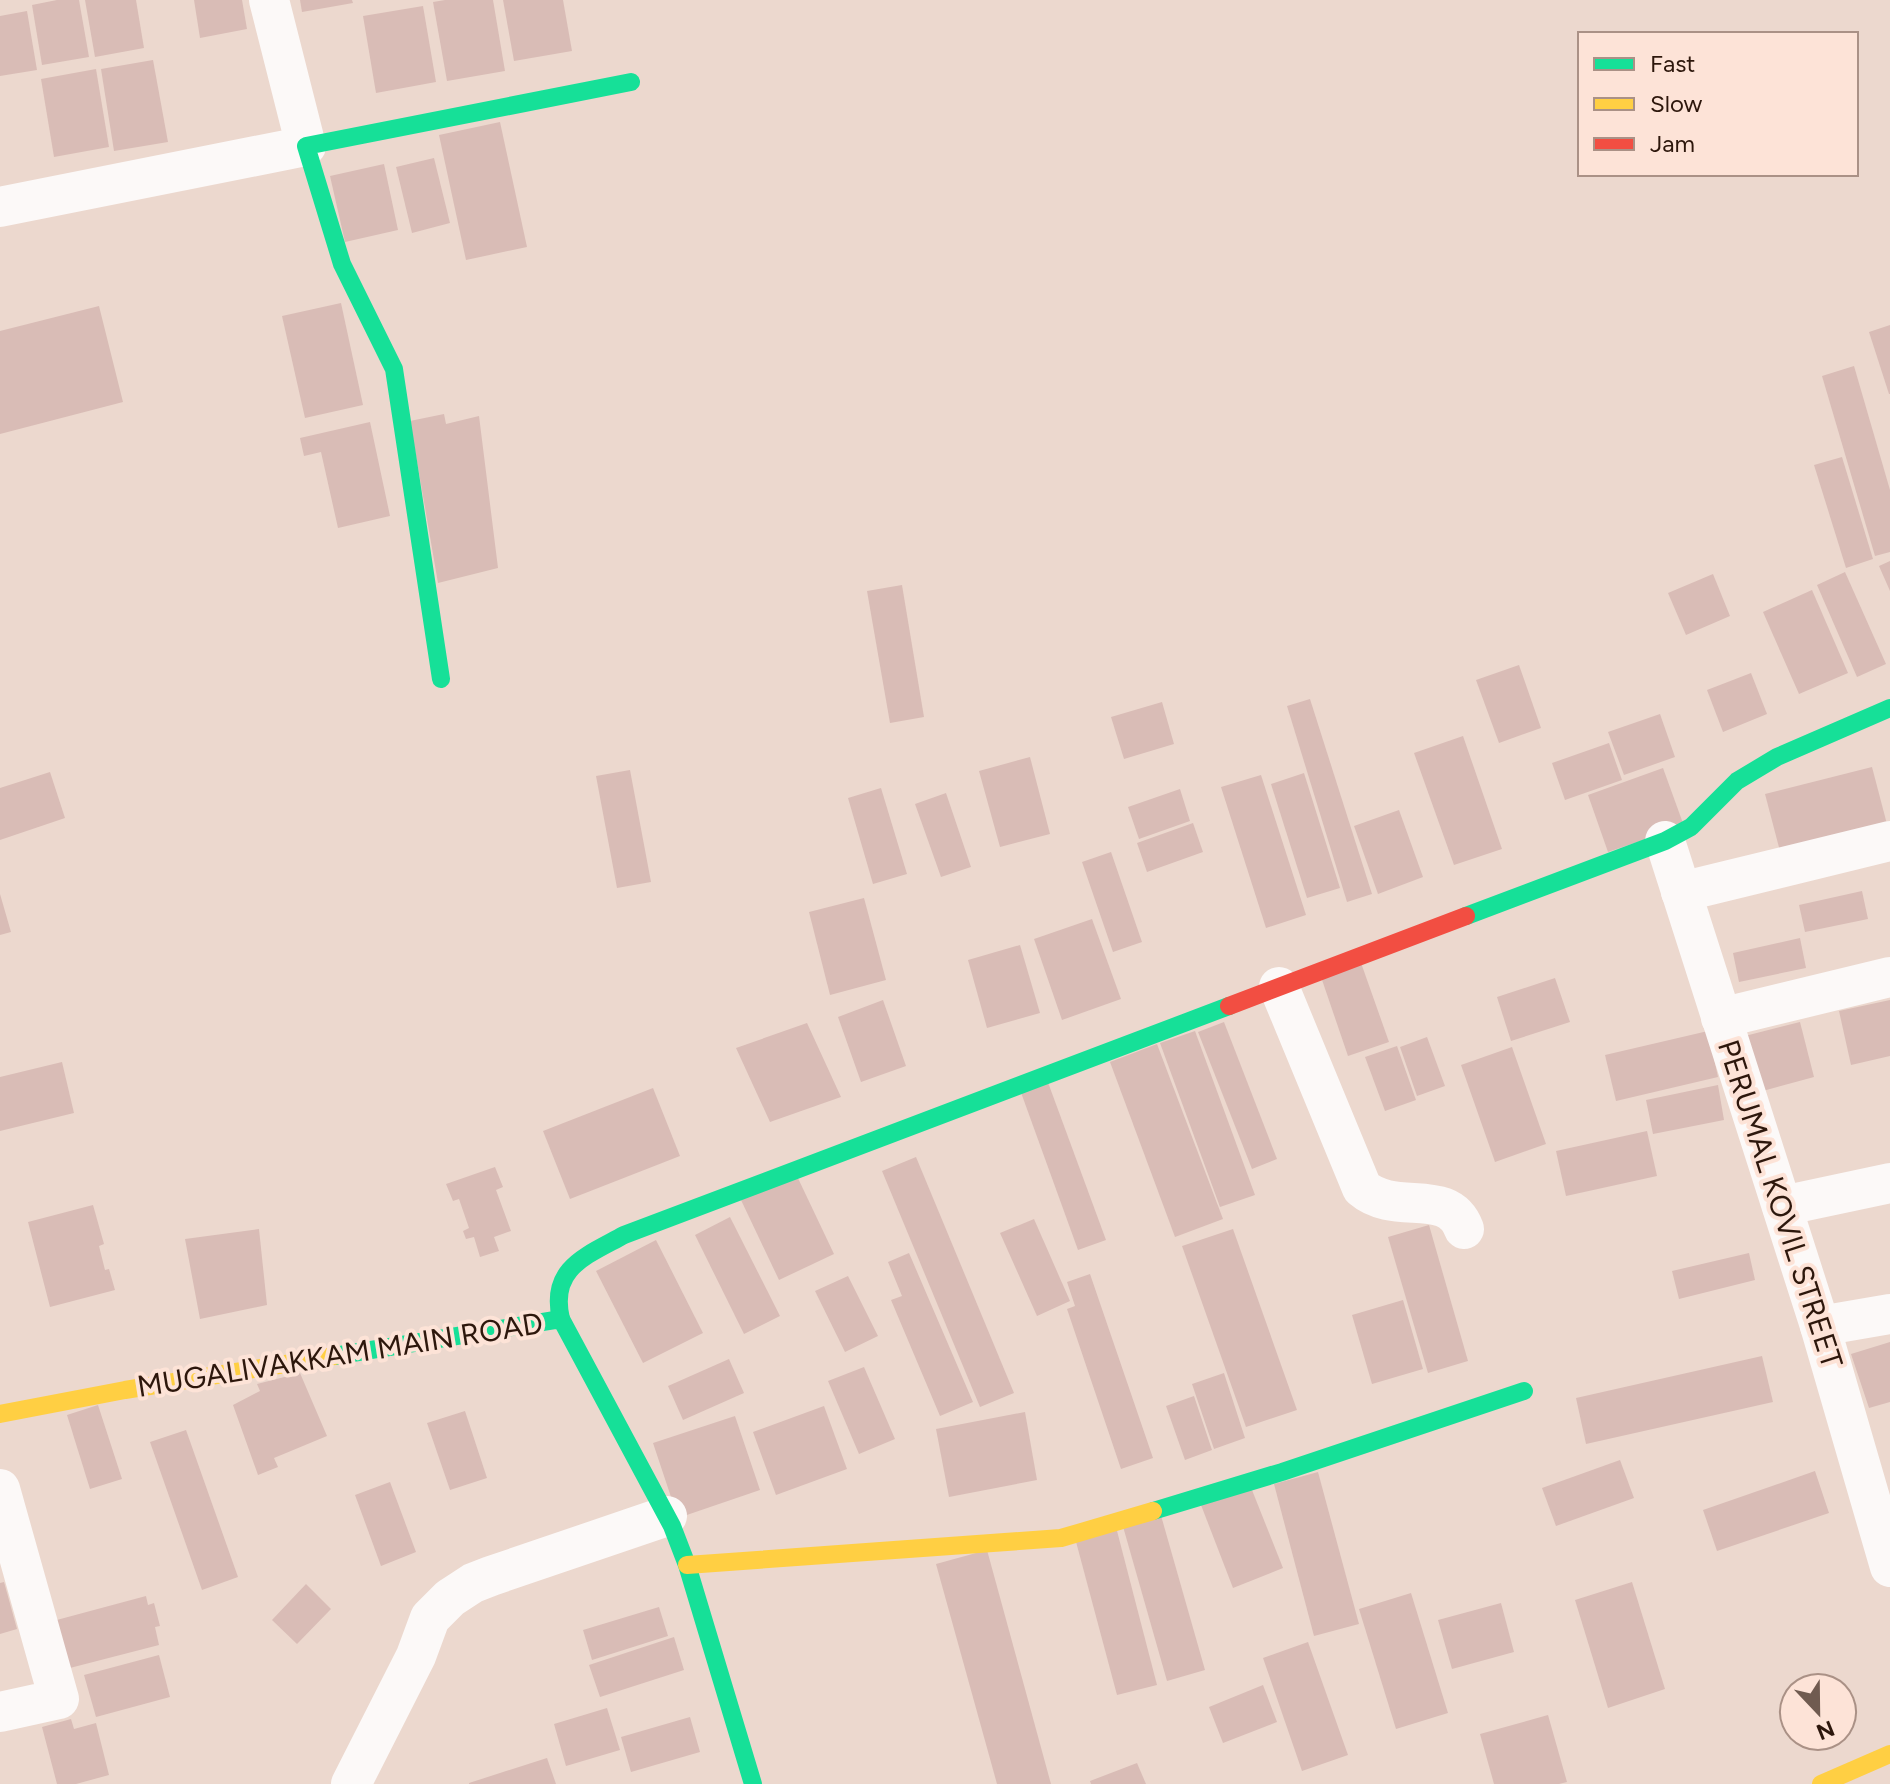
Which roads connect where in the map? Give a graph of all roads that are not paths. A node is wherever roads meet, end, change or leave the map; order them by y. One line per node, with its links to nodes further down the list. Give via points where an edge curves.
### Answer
1 (269, 0): 3 (street)
2 (631, 82): 3 (street)
3 (306, 146): 4 (street); 5 (street, via 342,264 394,369)
4 (0, 207)
5 (441, 679)
6 (1890, 708): 7 (street, via 1777,757 1737,781 1691,827)
7 (1665, 841): 9 (street, PERUMAL KOVIL STREET); 11 (street)
8 (1890, 841): 9 (street)
9 (1681, 892): 12 (street, PERUMAL KOVIL STREET)
10 (1890, 977): 12 (street)
11 (1279, 987): 15 (street, via 1362,1188 1389,1202 1447,1207 1459,1215); 17 (street, via 624,1235 583,1258 564,1278 557,1299)
12 (1721, 1018): 14 (street, PERUMAL KOVIL STREET)
13 (1890, 1183): 14 (street)
14 (1782, 1206): 18 (street, PERUMAL KOVIL STREET)
15 (1464, 1229)
16 (1890, 1314): 18 (street)
17 (561, 1319): 20 (street, MUGALIVAKKAM MAIN ROAD); 22 (street, MUGALIVAKKAM MAIN ROAD)
18 (1820, 1326): 24 (street, PERUMAL KOVIL STREET)
19 (1524, 1391): 23 (street, via 1061,1538)
20 (0, 1414)
21 (0, 1489): 25 (street, via 59,1699)
22 (667, 1516): 23 (street, MUGALIVAKKAM MAIN ROAD); 27 (street, via 491,1576 450,1598 430,1618)
23 (687, 1565): 28 (street, MUGALIVAKKAM MAIN ROAD)
24 (1890, 1567)
25 (0, 1712)
26 (1890, 1754): 29 (street)
27 (351, 1784)
28 (753, 1784)
29 (1821, 1784)

